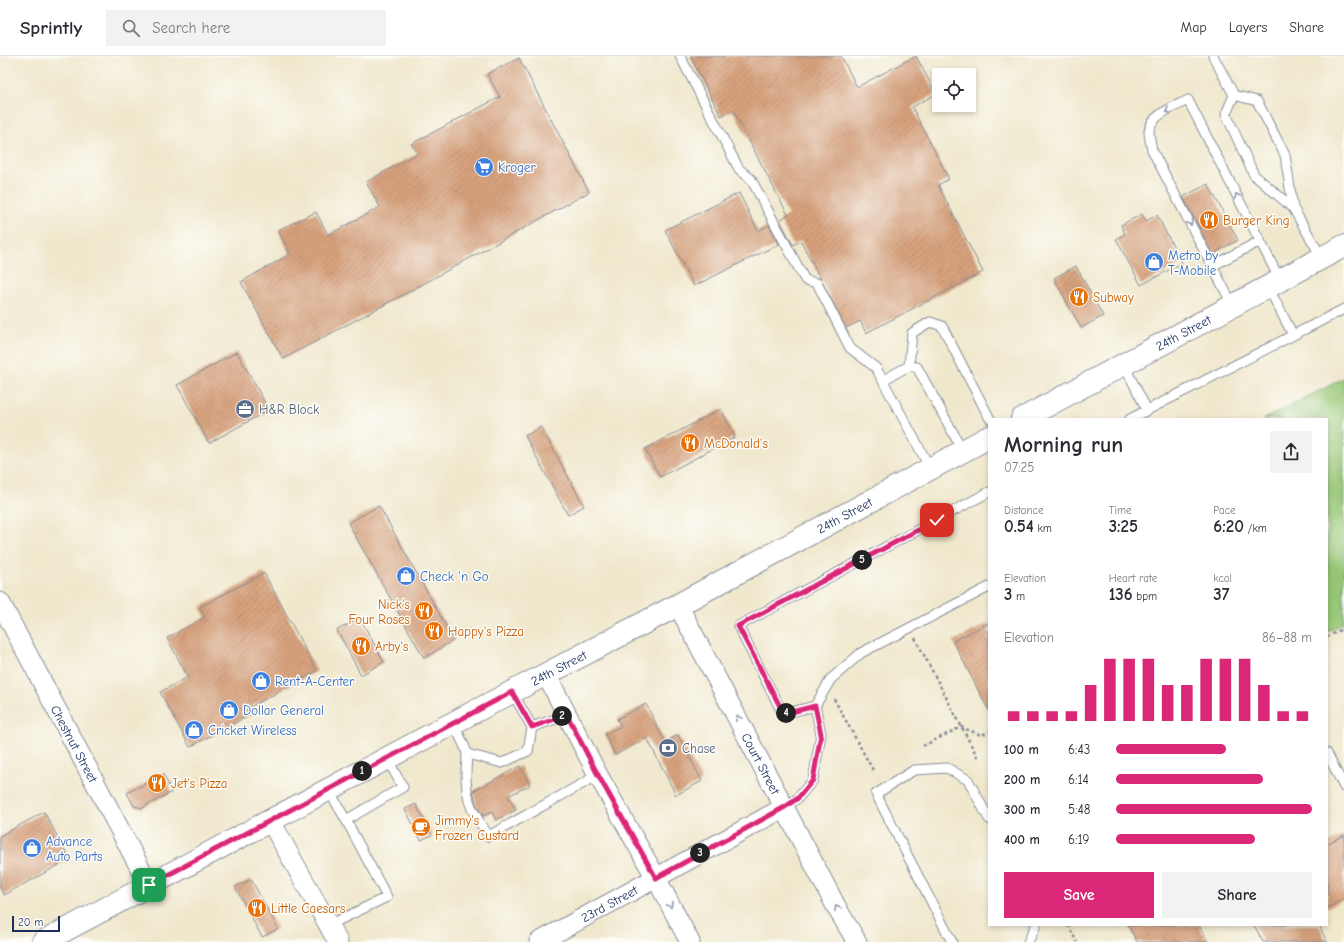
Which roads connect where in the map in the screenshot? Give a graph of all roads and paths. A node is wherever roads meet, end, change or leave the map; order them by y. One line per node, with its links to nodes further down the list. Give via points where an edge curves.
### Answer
1 (680, 56): 15 (lane, via 739,169 751,179 804,280 817,283 850,348 876,368)
2 (1213, 56): 3 (lane)
3 (1234, 95): 4 (lane, via 1258,101 1285,155); 4 (lane, via 1226,114 1254,175)
4 (1293, 208): 7 (lane)
5 (1260, 241): 8 (lane); 8 (lane, one-way to 8, via 1188,100 1161,114 1153,121 1149,131 1152,150); 9 (lane)
6 (1344, 246): 7 (street, 24th Street)
7 (1322, 258): 9 (street, 24th Street)
8 (1212, 266): 10 (lane)
9 (1274, 284): 10 (street, 24th Street); 12 (lane)
10 (1233, 306): 13 (street, 24th Street)
11 (1344, 309): 12 (lane)
12 (1293, 335): 16 (lane)
13 (1124, 364): 16 (lane); 18 (street, 24th Street)
14 (909, 366): 15 (lane); 17 (lane, via 912,333 930,322 942,326); 21 (lane, via 916,367)
15 (883, 380): 22 (lane)
16 (1147, 410): 19 (lane)
17 (989, 418)
18 (1024, 418)
19 (1132, 418)
20 (988, 438): 21 (street, 24th Street)
21 (963, 451): 22 (street, 24th Street)
22 (930, 468): 26 (street, 24th Street)
23 (988, 493): 33 (lane, via 738,626 784,714)
24 (988, 588): 33 (lane, via 861,653 831,679)
25 (0, 602): 53 (street, Chestnut Street)
26 (678, 605): 30 (street, 24th Street); 48 (street, Court Street, one-way to 26)
27 (1344, 628): 28 (path)
28 (1328, 636)
29 (915, 638): 37 (path)
30 (546, 674): 31 (street, 24th Street); 34 (street)
31 (512, 692): 35 (street, 24th Street); 36 (lane)
32 (833, 696): 44 (path)
33 (815, 706): 48 (lane, via 821,734 813,780 798,798)
34 (567, 715): 36 (lane); 45 (street)
35 (453, 723): 40 (lane); 42 (street, 24th Street)
36 (532, 727): 40 (lane, via 528,751 502,763)
37 (961, 727): 38 (path, via 981,735); 39 (path); 43 (path)
38 (988, 732)
39 (923, 746)
40 (467, 754): 45 (lane, via 466,794 476,817 489,836)
41 (1328, 755): 46 (lane)
42 (386, 758): 47 (street, 24th Street); 51 (lane, via 403,788)
43 (978, 758)
44 (874, 772)
45 (598, 775): 52 (street)
46 (1344, 787)
47 (328, 789): 50 (street, 24th Street); 51 (lane)
48 (785, 807): 52 (street, 23rd Street); 61 (street, Court Street, one-way to 48)
49 (988, 816): 62 (lane, via 968,780 947,768 914,770 876,794)
50 (270, 820): 53 (street, 24th Street); 54 (street)
51 (346, 820): 54 (lane, via 386,897)
52 (656, 878): 59 (street, 23rd Street); 60 (street, one-way to 60)
53 (149, 885): 57 (street, 24th Street)
54 (329, 925): 58 (street)
55 (1036, 926): 63 (lane)
56 (1069, 926): 64 (path)
57 (43, 942)
58 (338, 942)
59 (539, 942)
60 (690, 942)
61 (856, 942)
62 (952, 942)
63 (1028, 942)
64 (1077, 942)

